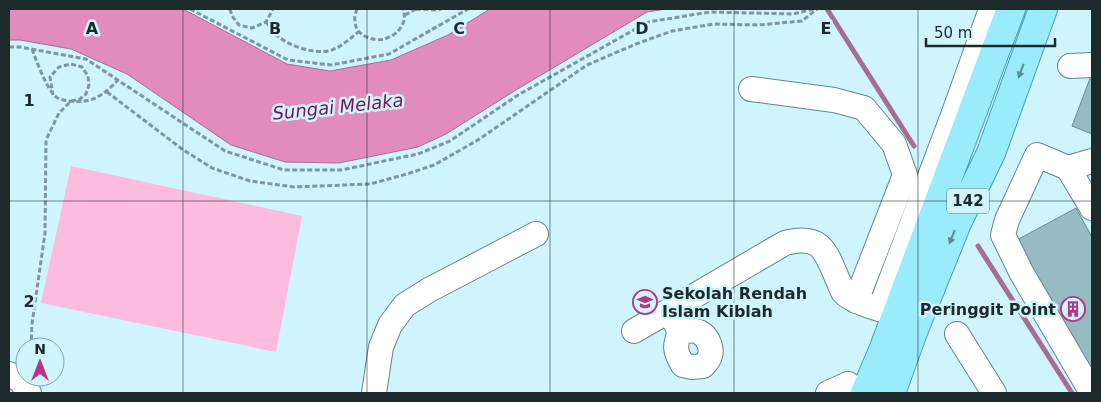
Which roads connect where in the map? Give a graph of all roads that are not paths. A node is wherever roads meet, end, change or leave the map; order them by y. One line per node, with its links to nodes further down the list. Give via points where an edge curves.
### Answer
1 (991, 9): 11 (street, via 954,110)
2 (1011, 9): 11 (main road, 142)
3 (1043, 9): 19 (main road, 142, one-way to 19, via 992,153 957,224)
4 (750, 89): 9 (street, via 834,100 864,108 894,144 905,175)
5 (1092, 160): 6 (street)
6 (1068, 168): 7 (street); 21 (street, via 1037,155 1003,235)
7 (1092, 208)
8 (536, 234): 18 (street, via 405,305 390,325 381,347)
9 (856, 301): 10 (street, via 844,293 822,248 811,241 799,239 785,242); 11 (street)
10 (669, 310): 12 (street); 13 (street)
11 (888, 312): 16 (main road, 142, via 866,345); 16 (main road, 142, via 884,348)
12 (634, 331)
13 (680, 332)
14 (957, 334): 20 (street)
15 (9, 374): 17 (street, via 21,380)
16 (846, 391)
17 (29, 393)
18 (374, 393)
19 (891, 393)
20 (994, 393)
21 (1092, 393)

